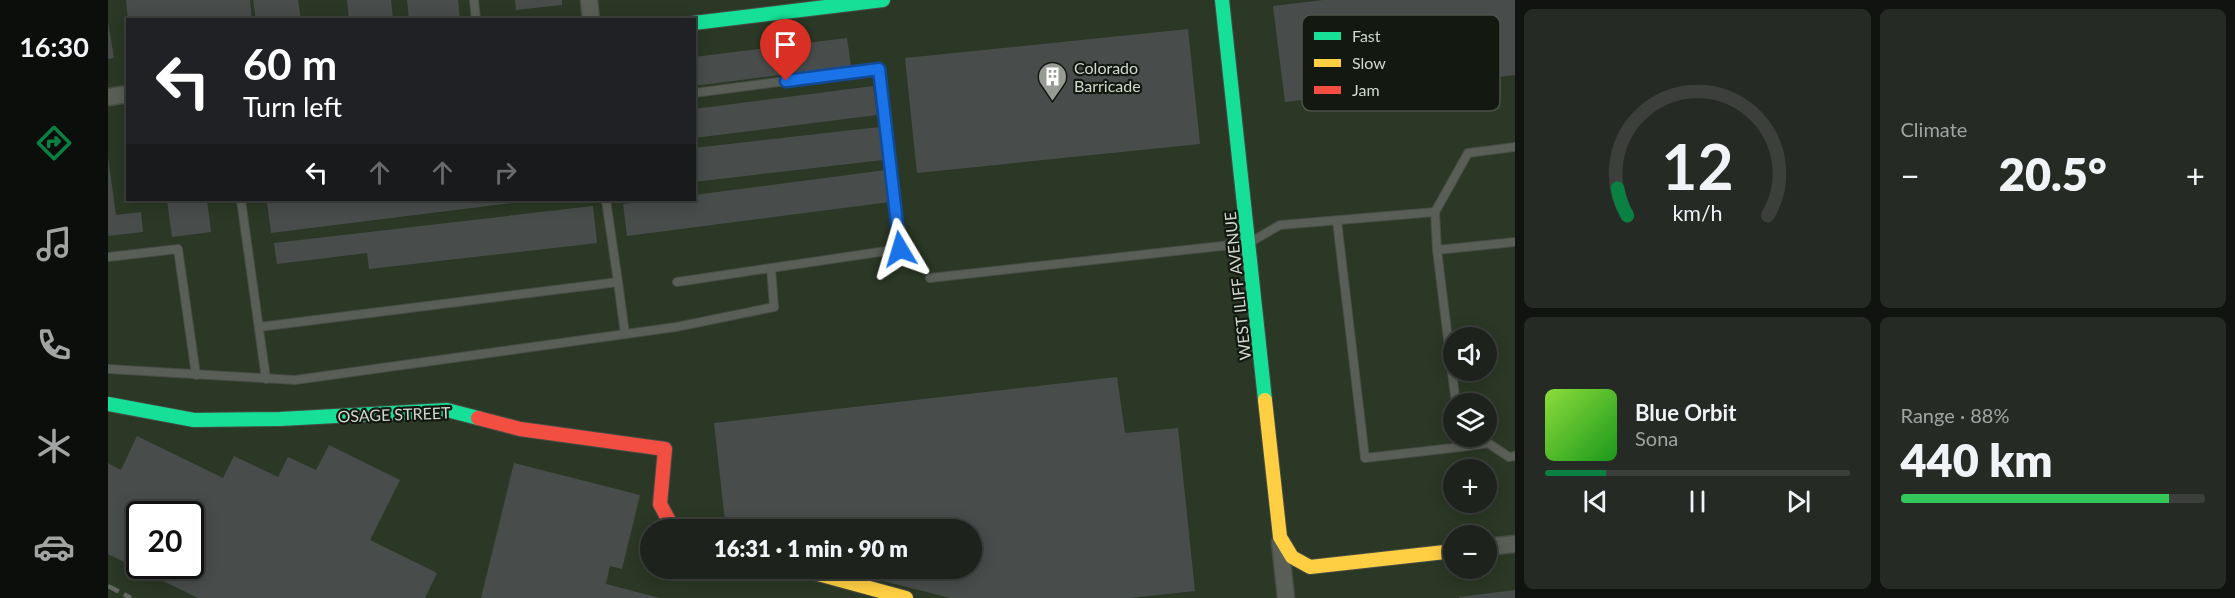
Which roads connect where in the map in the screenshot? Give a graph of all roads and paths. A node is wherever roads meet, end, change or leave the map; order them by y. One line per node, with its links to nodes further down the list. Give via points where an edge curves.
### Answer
1 (474, 0): 6 (lane)
2 (589, 0): 7 (street)
3 (883, 0): 5 (street)
4 (1222, 0): 18 (street, WEST ILIFF AVENUE)
5 (783, 6): 8 (street)
6 (476, 18)
7 (591, 18)
8 (696, 23)
9 (696, 93): 21 (lane, via 879,69 900,249)
10 (126, 94): 11 (street)
11 (108, 97)
12 (1515, 147): 15 (lane, via 1468,153)
13 (241, 201): 25 (lane)
14 (606, 201): 23 (lane)
15 (1435, 212): 16 (lane); 19 (lane)
16 (1337, 221): 18 (lane, via 1280,225); 32 (lane, via 1365,458)
17 (1515, 242): 19 (lane)
18 (1249, 243): 22 (lane); 36 (street, WEST ILIFF AVENUE)
19 (1437, 250): 30 (lane)
20 (108, 257): 28 (lane, via 178,249)
21 (771, 268): 24 (lane); 26 (lane, via 774,307)
22 (930, 278)
23 (618, 282): 25 (lane); 26 (lane)
24 (677, 282)
25 (259, 327): 29 (lane)
26 (625, 334): 29 (lane, via 295,380)
27 (108, 369): 28 (lane)
28 (196, 375): 29 (lane)
29 (266, 379)
30 (1455, 393)
31 (108, 404): 35 (street, OSAGE STREET, via 194,420 447,410 520,429 665,449 660,504)
32 (1461, 447)
33 (1494, 447): 34 (lane, via 1509,457)
34 (1515, 456)
35 (666, 519)
36 (1280, 537): 39 (street, WEST ILIFF AVENUE, via 1292,558 1310,567); 42 (street)
37 (1515, 544): 38 (street)
38 (1497, 546)
39 (1443, 552)
40 (836, 579): 41 (street)
41 (906, 598)
42 (1286, 598)

